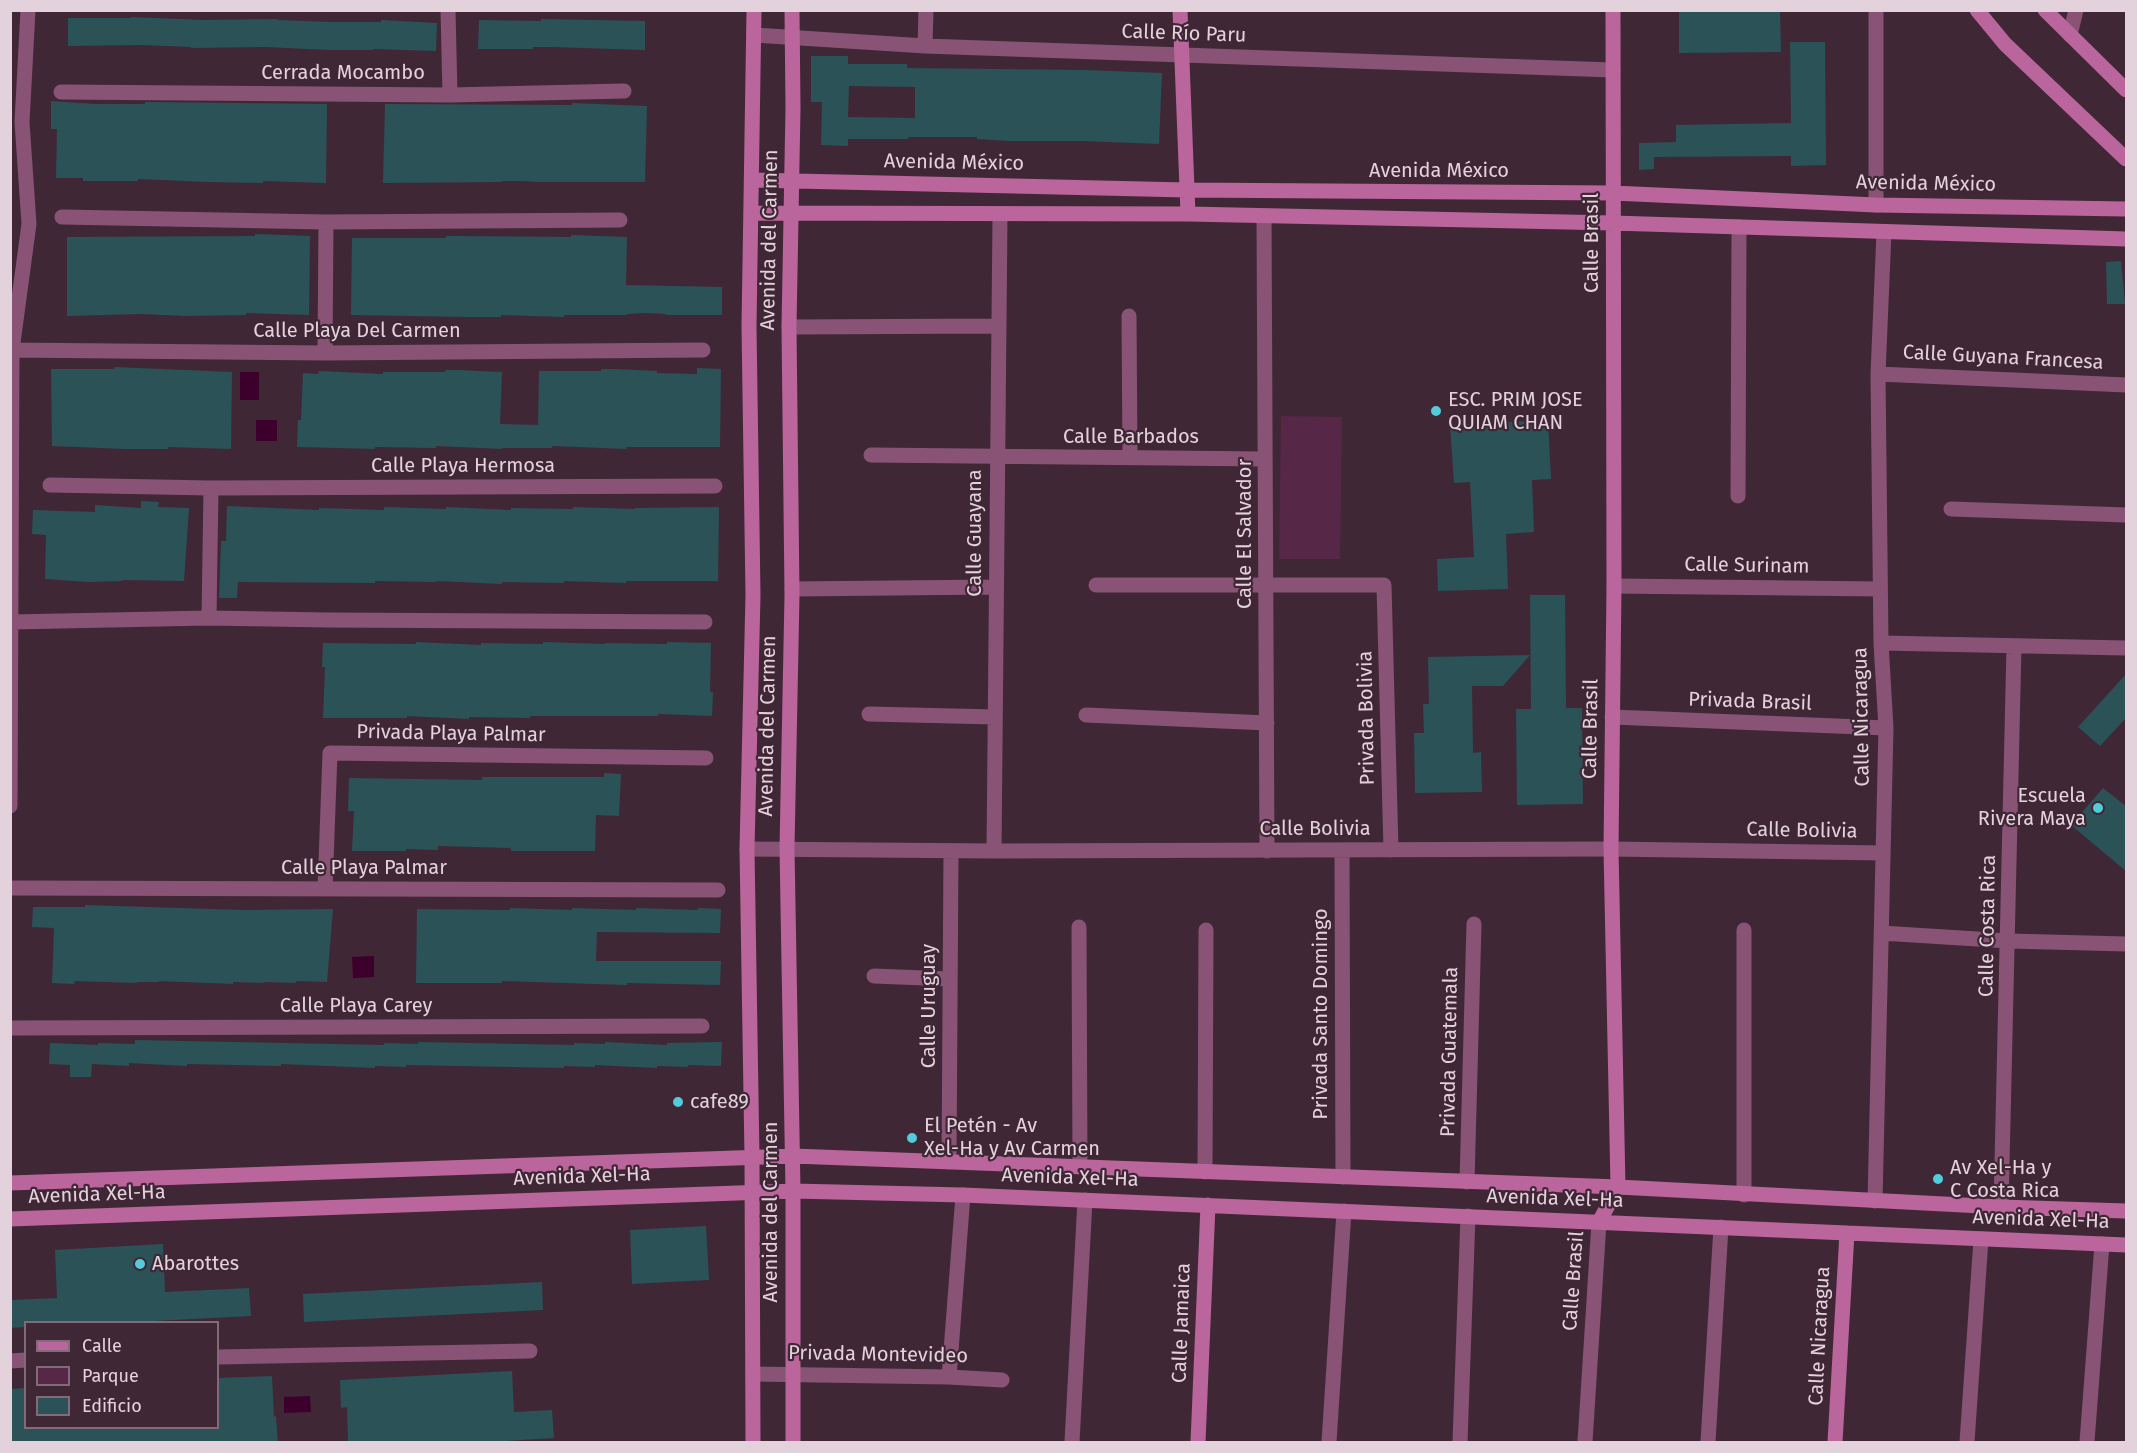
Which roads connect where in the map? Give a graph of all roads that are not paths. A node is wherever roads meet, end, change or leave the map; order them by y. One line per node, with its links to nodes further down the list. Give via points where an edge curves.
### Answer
1 (28, 10): 21 (street)
2 (448, 10): 22 (street)
3 (754, 10): 12 (street, Avenida del Carmen)
4 (792, 10): 14 (street, Avenida del Carmen)
5 (926, 10): 15 (street)
6 (1180, 10): 16 (street)
7 (1613, 10): 17 (street, Calle Brasil)
8 (1876, 10): 28 (street)
9 (1977, 10): 23 (street, via 2005,44)
10 (2045, 10): 13 (street)
11 (2076, 10): 13 (street)
12 (754, 35): 14 (street, Calle Río Paru); 24 (street, Avenida del Carmen)
13 (2070, 35): 18 (street)
14 (792, 39): 15 (street, Calle Río Paru); 25 (street, Avenida del Carmen)
15 (925, 46): 16 (street, Calle Río Paru)
16 (1181, 55): 17 (street, Calle Río Paru); 26 (street)
17 (1613, 70): 27 (street, Calle Brasil)
18 (2127, 90)
19 (624, 91): 22 (street, Cerrada Mocambo)
20 (61, 92): 22 (street, Cerrada Mocambo)
21 (17, 93): 45 (street, via 29,224)
22 (450, 95)
23 (2127, 159)
24 (752, 180): 25 (street, Avenida México); 30 (street, Avenida del Carmen)
25 (792, 180): 26 (street, Avenida México); 31 (street, Avenida del Carmen)
26 (1187, 190): 27 (street, Avenida México); 32 (street)
27 (1613, 193): 28 (street, Avenida México); 38 (street, Calle Brasil)
28 (1876, 205): 29 (street, Avenida México)
29 (2127, 209)
30 (752, 213): 31 (street); 81 (street, Avenida del Carmen, via 749,326 753,595)
31 (791, 213): 33 (street); 44 (street, Avenida del Carmen)
32 (1188, 214): 33 (street); 34 (street)
33 (1000, 215): 43 (street, Calle Guayana)
34 (1264, 216): 38 (street); 53 (street, Calle El Salvador)
35 (62, 217): 37 (street)
36 (620, 220): 37 (street)
37 (326, 222): 47 (street)
38 (1613, 223): 39 (street); 62 (street, Calle Brasil)
39 (1739, 227): 40 (street); 57 (street)
40 (1884, 232): 41 (street); 48 (street, Calle Nicaragua)
41 (2127, 239)
42 (1129, 316): 52 (street)
43 (998, 326): 44 (street); 51 (street, Calle Guayana)
44 (789, 327): 64 (street, Avenida del Carmen)
45 (11, 350): 47 (street, Calle Playa Del Carmen); 67 (street)
46 (704, 350): 47 (street, Calle Playa Del Carmen)
47 (325, 353)
48 (1878, 374): 49 (street, Calle Guyana Francesa); 65 (street, Calle Nicaragua)
49 (2127, 385)
50 (871, 455): 51 (street, Calle Barbados)
51 (997, 457): 52 (street, Calle Barbados); 63 (street, Calle Guayana)
52 (1130, 458): 53 (street, Calle Barbados)
53 (1265, 459): 61 (street, Calle El Salvador)
54 (50, 485): 56 (street, Calle Playa Hermosa)
55 (715, 486): 56 (street, Calle Playa Hermosa)
56 (211, 488): 66 (street)
57 (1738, 496)
58 (1951, 509): 59 (street)
59 (2127, 515)
60 (1096, 585): 61 (street)
61 (1266, 586): 76 (street, Calle El Salvador); 84 (street, Privada Bolivia, via 1384,585)
62 (1614, 586): 65 (street, Calle Surinam); 75 (street, Calle Brasil)
63 (996, 587): 64 (street); 74 (street, Calle Guayana)
64 (792, 589): 80 (street, Avenida del Carmen)
65 (1880, 589): 69 (street, Calle Nicaragua)
66 (208, 618): 67 (street); 68 (street)
67 (11, 622): 79 (street)
68 (705, 622)
69 (1881, 643): 70 (street); 77 (street, Calle Nicaragua)
70 (2014, 646): 71 (street); 97 (street, Calle Costa Rica)
71 (2127, 648)
72 (869, 714): 74 (street)
73 (1086, 716): 76 (street)
74 (995, 717): 86 (street, Calle Guayana)
75 (1612, 717): 77 (street, Privada Brasil); 82 (street, Calle Brasil)
76 (1267, 723): 87 (street, Calle El Salvador)
77 (1886, 728): 88 (street, Calle Nicaragua)
78 (706, 758): 90 (street, Privada Playa Palmar, via 330,753)
79 (10, 806)
80 (787, 848): 81 (street, Calle Bolivia); 85 (street, Calle Bolivia); 103 (street, Avenida del Carmen)
81 (747, 849): 104 (street, Avenida del Carmen)
82 (1611, 849): 84 (street, Calle Bolivia); 88 (street, Calle Bolivia); 111 (street, Calle Brasil)
83 (1342, 850): 84 (street, Calle Bolivia); 87 (street, Calle Bolivia); 108 (street, Privada Santo Domingo)
84 (1391, 850)
85 (951, 851): 86 (street, Calle Bolivia); 100 (street, Calle Uruguay)
86 (994, 851): 87 (street, Calle Bolivia)
87 (1267, 851)
88 (1883, 853): 96 (street, Calle Nicaragua)
89 (10, 888): 90 (street, Calle Playa Palmar)
90 (325, 889): 91 (street, Calle Playa Palmar)
91 (718, 890)
92 (1474, 924): 109 (street, Privada Guatemala)
93 (1079, 927): 106 (street)
94 (1206, 930): 107 (street)
95 (1744, 930): 115 (street)
96 (1881, 933): 97 (street); 117 (street, Calle Nicaragua)
97 (2009, 940): 98 (street); 119 (street, Calle Costa Rica)
98 (2127, 944)
99 (873, 976): 100 (street)
100 (950, 979): 105 (street, Calle Uruguay)
101 (702, 1026): 102 (street, Calle Playa Carey)
102 (10, 1028)
103 (793, 1156): 104 (street, Avenida Xel-Ha); 105 (street, Avenida Xel-Ha); 112 (street, Avenida del Carmen)
104 (752, 1157): 110 (street, Avenida Xel-Ha); 113 (street, Avenida del Carmen)
105 (949, 1162): 106 (street, Avenida Xel-Ha)
106 (1080, 1167): 107 (street, Avenida Xel-Ha)
107 (1205, 1172): 108 (street, Avenida Xel-Ha)
108 (1343, 1177): 109 (street, Avenida Xel-Ha)
109 (1467, 1182): 111 (street, Avenida Xel-Ha)
110 (10, 1183)
111 (1618, 1187): 115 (street, Avenida Xel-Ha); 124 (street, Calle Brasil)
112 (793, 1191): 113 (street, Avenida Xel-Ha); 114 (street, Avenida Xel-Ha); 133 (street, Avenida del Carmen)
113 (752, 1192): 123 (street, Avenida Xel-Ha); 132 (street, Avenida del Carmen)
114 (963, 1195): 116 (street, Avenida Xel-Ha); 134 (street)
115 (1744, 1195): 117 (street, Avenida Xel-Ha)
116 (1085, 1200): 118 (street, Avenida Xel-Ha); 138 (street)
117 (1875, 1201): 119 (street, Avenida Xel-Ha)
118 (1208, 1205): 120 (street, Avenida Xel-Ha); 139 (street, Calle Jamaica)
119 (2001, 1207): 121 (street, Avenida Xel-Ha)
120 (1344, 1211): 122 (street, Avenida Xel-Ha); 140 (street)
121 (2127, 1211)
122 (1468, 1216): 124 (street, Avenida Xel-Ha); 141 (street)
123 (10, 1219)
124 (1599, 1222): 125 (street, Avenida Xel-Ha); 142 (street, Calle Brasil)
125 (1720, 1227): 126 (street, Avenida Xel-Ha); 143 (street)
126 (1847, 1233): 127 (street, Avenida Xel-Ha); 144 (street, Calle Nicaragua)
127 (1981, 1239): 128 (street, Avenida Xel-Ha); 145 (street)
128 (2102, 1244): 129 (street, Avenida Xel-Ha); 146 (street)
129 (2127, 1245)
130 (530, 1351): 131 (street)
131 (219, 1357)
132 (753, 1374): 133 (street, Privada Montevideo); 136 (street, Avenida del Carmen)
133 (792, 1374): 134 (street, Privada Montevideo); 137 (street, Avenida del Carmen)
134 (949, 1377): 135 (street, Privada Montevideo)
135 (1002, 1380)
136 (753, 1443)
137 (793, 1443)
138 (1072, 1443)
139 (1198, 1443)
140 (1329, 1443)
141 (1460, 1443)
142 (1585, 1443)
143 (1708, 1443)
144 (1835, 1443)
145 (1967, 1443)
146 (2087, 1443)

